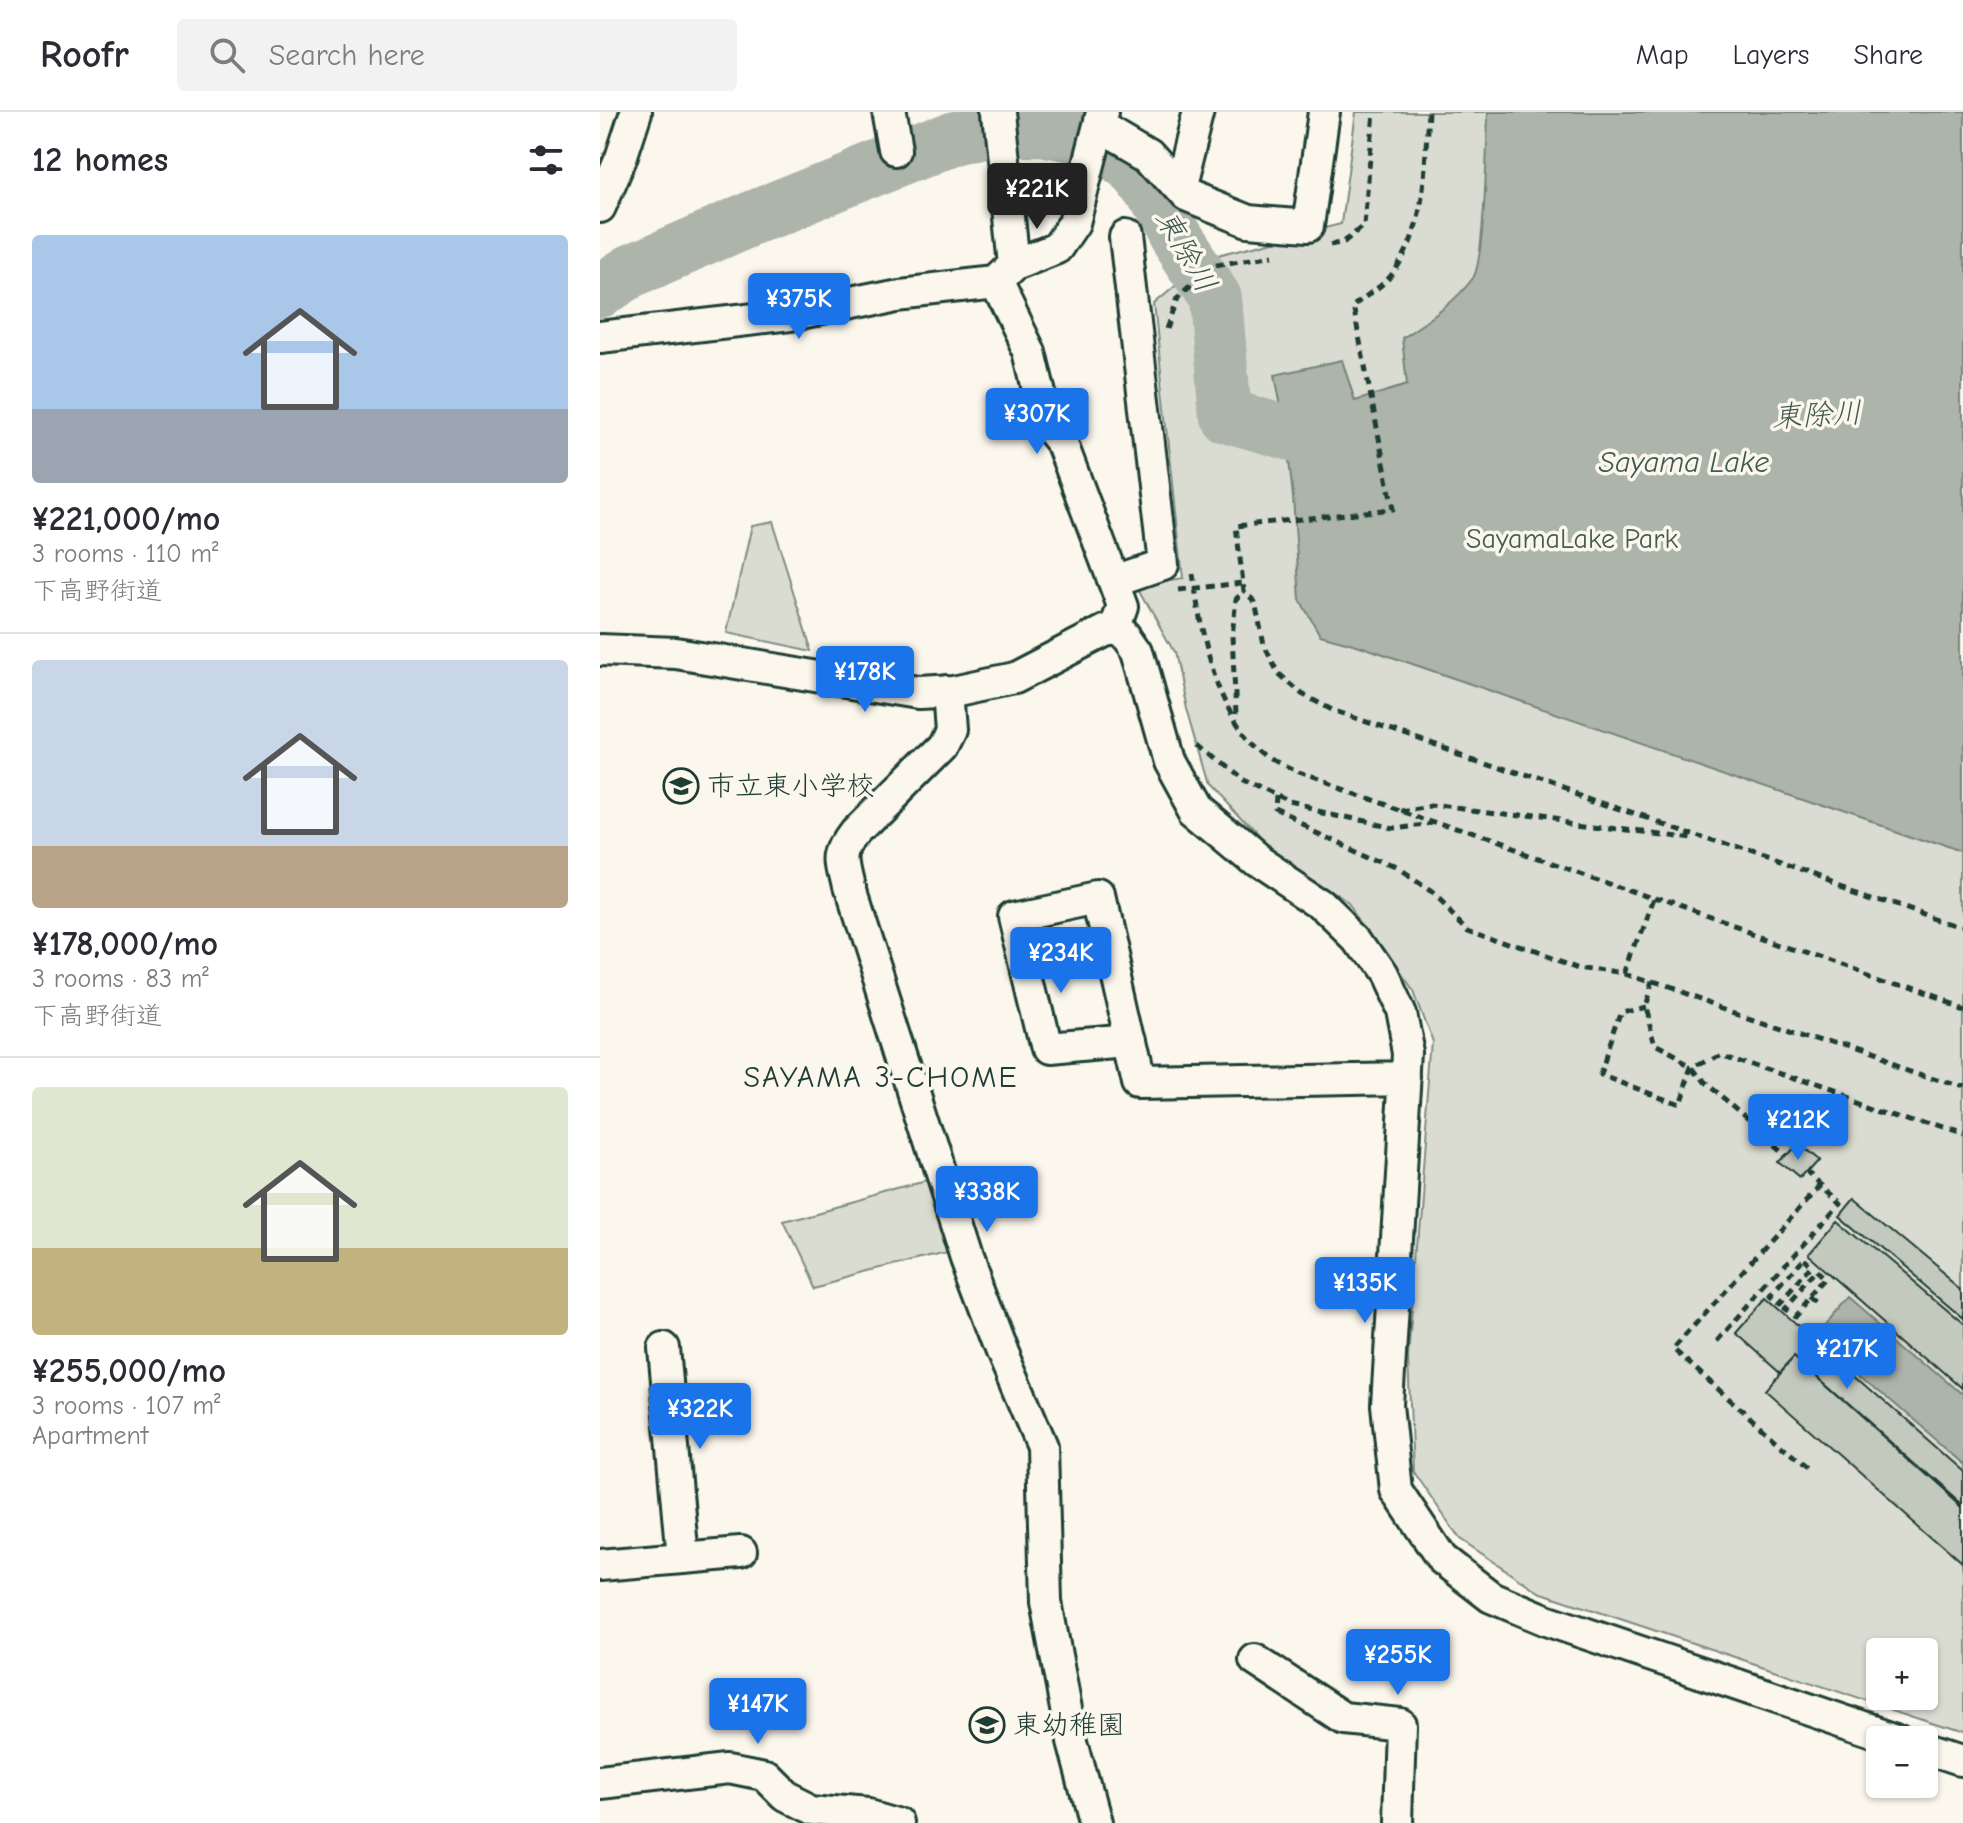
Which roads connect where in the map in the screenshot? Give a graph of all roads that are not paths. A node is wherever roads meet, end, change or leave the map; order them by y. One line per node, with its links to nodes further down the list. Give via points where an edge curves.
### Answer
1 (636, 112): 9 (street)
2 (889, 112): 7 (street)
3 (1198, 112): 8 (street)
4 (1324, 112): 8 (street, via 1308,226 1248,221 1186,196)
5 (998, 117): 11 (street)
6 (1097, 132): 8 (street, via 1148,154); 11 (street, via 1074,223 1057,248)
7 (896, 151)
8 (1179, 188)
9 (600, 207)
10 (1125, 237): 13 (street, via 1163,564)
11 (1005, 274): 12 (street, via 790,315); 13 (street, via 1048,427 1062,444)
12 (600, 337)
13 (1114, 581): 14 (street, via 1123,606)
14 (1115, 629): 16 (street, via 1014,678); 18 (street, via 1138,651 1169,761 1196,810 1257,861 1323,905 1358,939 1382,974 1400,1013)
15 (600, 650): 16 (street, via 676,653 886,690)
16 (947, 691): 29 (street, via 950,730 942,746 856,832 844,847 844,863 966,1257 1042,1446 1046,1602 1072,1741)
17 (1131, 1042): 17 (street, via 1046,1049 1014,916 1098,898); 18 (street, via 1140,1083)
18 (1407, 1078): 24 (street, via 1387,1405 1396,1490 1442,1559 1491,1597 1546,1620)
19 (664, 1348): 21 (street)
20 (741, 1553): 21 (street)
21 (683, 1558): 22 (street)
22 (600, 1565)
23 (1255, 1660): 30 (street, via 1343,1718 1400,1724)
24 (1866, 1728)
25 (1938, 1753): 26 (street)
26 (1963, 1761)
27 (600, 1783): 28 (street, via 730,1768 764,1775 785,1796 811,1809 868,1814)
28 (899, 1823)
29 (1094, 1823)
30 (1397, 1823)

